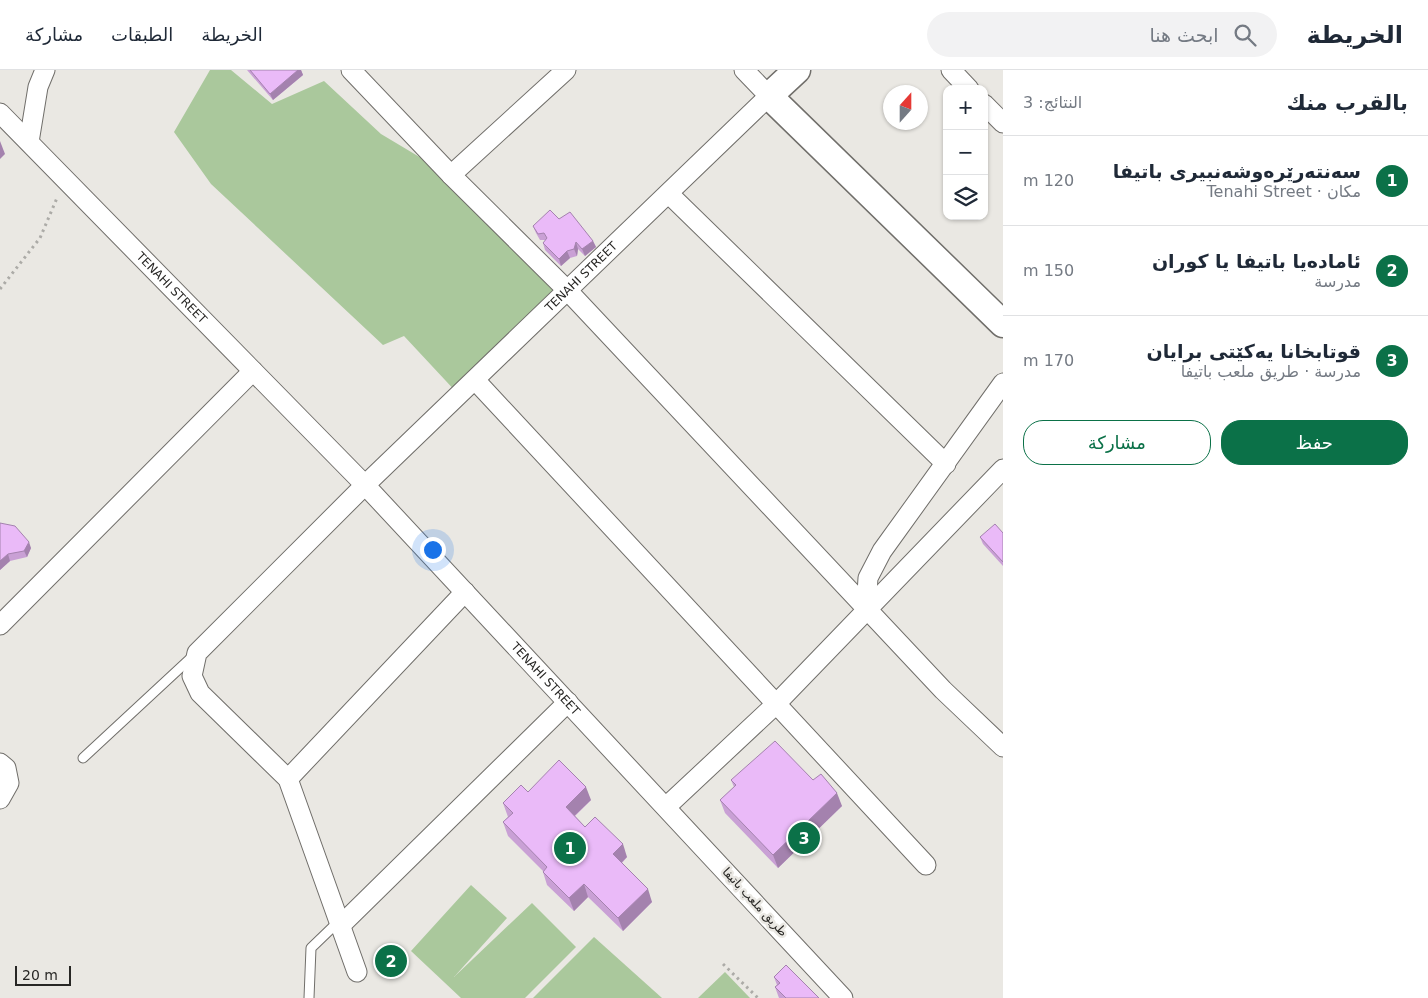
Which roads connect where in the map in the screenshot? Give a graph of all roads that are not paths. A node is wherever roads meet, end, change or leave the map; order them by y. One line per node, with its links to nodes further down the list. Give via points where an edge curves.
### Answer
1 (45, 70): 12 (street, via 38,87)
2 (352, 70): 13 (street)
3 (566, 70): 13 (street)
4 (744, 70): 8 (street)
5 (797, 70): 8 (street, TENAHI STREET)
6 (951, 70): 7 (street)
7 (965, 85)
8 (770, 96): 14 (street, TENAHI STREET); 16 (street)
9 (988, 108): 11 (street)
10 (0, 113): 12 (street, TENAHI STREET)
11 (1003, 124)
12 (29, 142): 17 (street, TENAHI STREET)
13 (451, 176): 15 (street)
14 (669, 194): 15 (street, TENAHI STREET); 20 (street)
15 (568, 291): 18 (street, TENAHI STREET); 24 (street)
16 (1003, 324)
17 (253, 371): 22 (street, TENAHI STREET); 25 (street)
18 (475, 380): 22 (street, TENAHI STREET); 28 (street)
19 (1003, 383): 20 (street)
20 (946, 464): 24 (street, via 882,551 868,578)
21 (1003, 468): 24 (street)
22 (365, 485): 23 (street, TENAHI STREET); 26 (street)
23 (465, 592): 27 (street, TENAHI STREET); 32 (street)
24 (866, 609): 28 (street); 29 (street)
25 (0, 625)
26 (197, 653): 30 (lane); 32 (street, via 192,676 200,693)
27 (568, 702): 34 (street, TENAHI STREET); 36 (street)
28 (775, 705): 34 (street); 35 (street)
29 (1003, 747)
30 (83, 758)
31 (0, 762): 33 (street, via 6,768 9,782)
32 (288, 779): 36 (street)
33 (0, 798)
34 (666, 807): 39 (street, طريق ملعب باتيفا)
35 (926, 865)
36 (339, 924): 37 (street); 38 (lane, via 311,948)
37 (357, 972)
38 (309, 998)
39 (843, 998)

